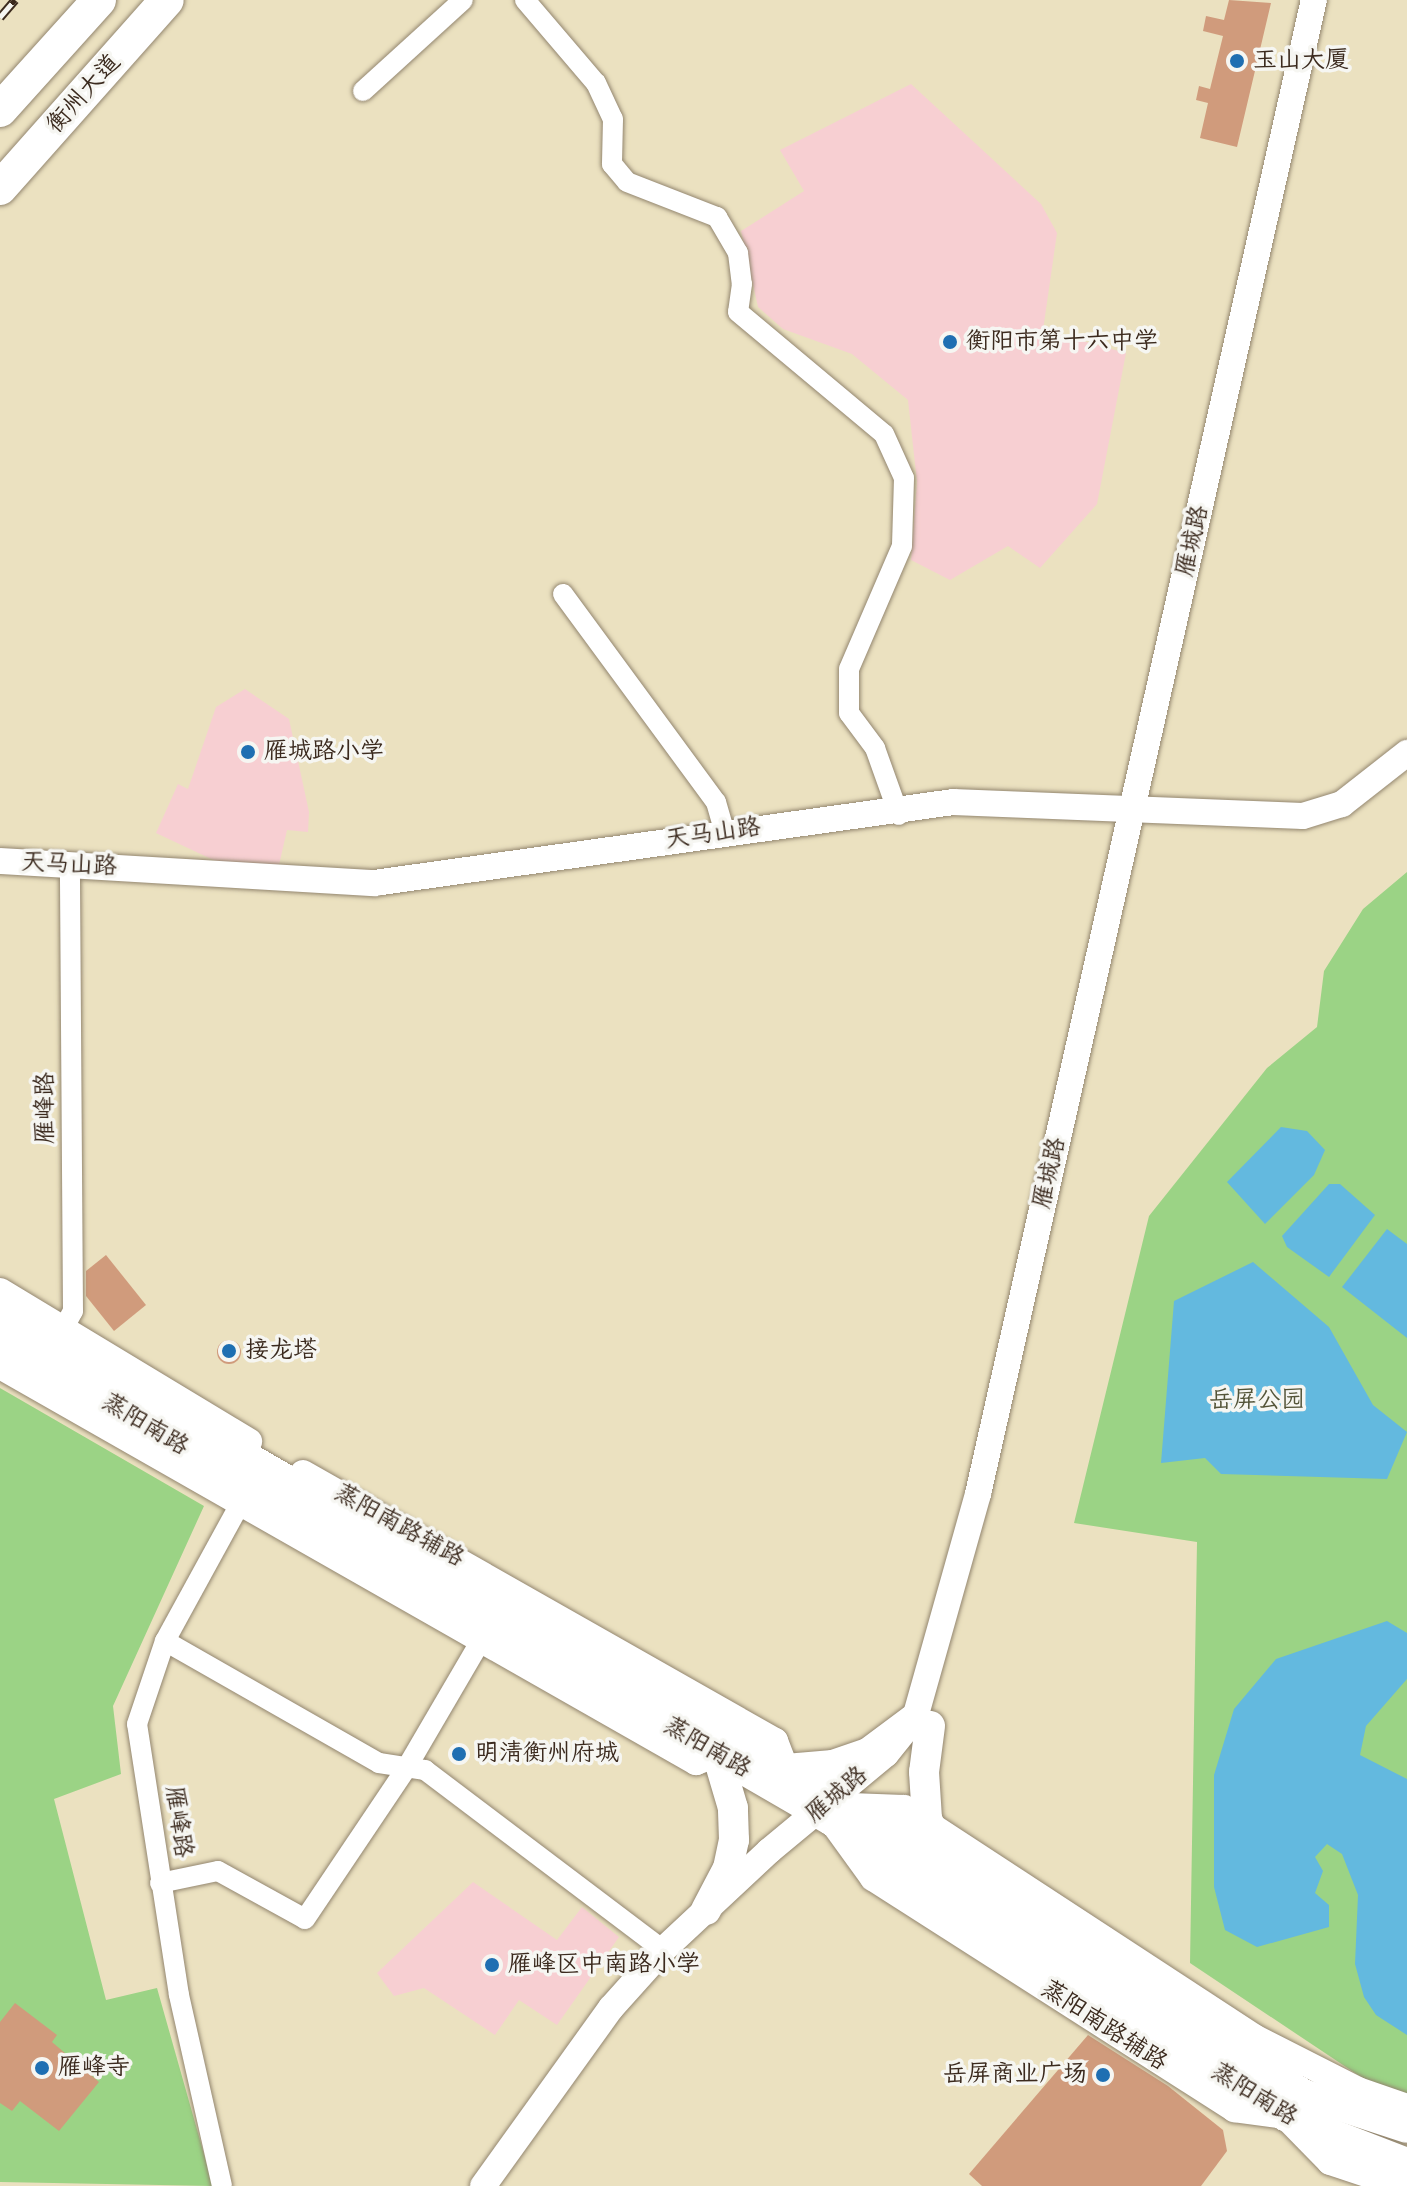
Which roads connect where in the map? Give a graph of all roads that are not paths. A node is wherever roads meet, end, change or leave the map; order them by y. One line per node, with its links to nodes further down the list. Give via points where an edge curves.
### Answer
1 (99, 0): 8 (highway)
2 (167, 0): 9 (highway, 衡州大道)
3 (463, 0): 7 (street)
4 (525, 0): 13 (street, via 596,83 613,119 612,164 627,182 717,217 738,253 738,312 884,434 904,478 902,546 849,669 849,713 875,748)
5 (1314, 0): 14 (street, 雁城路)
6 (1324, 0): 14 (street, 雁城路)
7 (363, 91)
8 (0, 110)
9 (0, 188)
10 (563, 594): 15 (street, via 716,802)
11 (1407, 753): 14 (street, 天马山路, via 1327,812)
12 (1407, 766): 14 (street, 天马山路, via 1330,822 1307,826)
13 (897, 811): 14 (street, 天马山路); 15 (street, 天马山路); 17 (street, 天马山路, via 375,891)
14 (1137, 815): 27 (street, 雁城路, via 992,1496)
15 (725, 833): 17 (street, 天马山路, via 374,883)
16 (0, 861): 17 (street, 天马山路)
17 (70, 868): 18 (street, 天马山路); 21 (street, 雁峰路, via 73,1311)
18 (0, 869)
19 (0, 1291): 21 (street)
20 (0, 1314): 21 (main road, 蒸阳南路)
21 (58, 1338): 30 (main road, 蒸阳南路)
22 (0, 1339): 24 (main road, 蒸阳南路)
23 (0, 1366): 24 (street)
24 (244, 1496): 25 (main road, 蒸阳南路); 26 (street, 雁峰路)
25 (486, 1632): 28 (main road, 蒸阳南路); 29 (street)
26 (165, 1641): 29 (street, via 379,1763); 34 (street, 雁峰路, via 137,1724)
27 (922, 1722): 30 (main road, via 868,1753 833,1765); 31 (street, 雁城路, via 899,1763); 32 (main road)
28 (717, 1754): 31 (main road, 蒸阳南路); 35 (main road, via 733,1808 734,1840 728,1868)
29 (407, 1767): 34 (street, via 305,1919 218,1871); 36 (street, via 425,1770)
30 (786, 1769): 31 (main road, 蒸阳南路)
31 (833, 1809): 32 (street, via 904,1808); 33 (main road, 蒸阳南路); 35 (street, 雁城路); 38 (main road, 蒸阳南路); 43 (street, 雁城路, via 642,1995)
32 (929, 1824): 33 (main road); 37 (street, via 1254,2037 1358,2090)
33 (951, 1870): 39 (main road, 蒸阳南路, via 1303,2094)
34 (160, 1883): 41 (street, 雁峰路)
35 (706, 1910): 36 (street, 雁城路)
36 (663, 1950): 42 (street, 雁城路, via 611,2008)
37 (1407, 2107)
38 (1285, 2116): 40 (main road, 蒸阳南路); 44 (street, via 1330,2162)
39 (1407, 2128)
40 (1407, 2163)
41 (222, 2186)
42 (483, 2186)
43 (502, 2186)
44 (1402, 2186)

